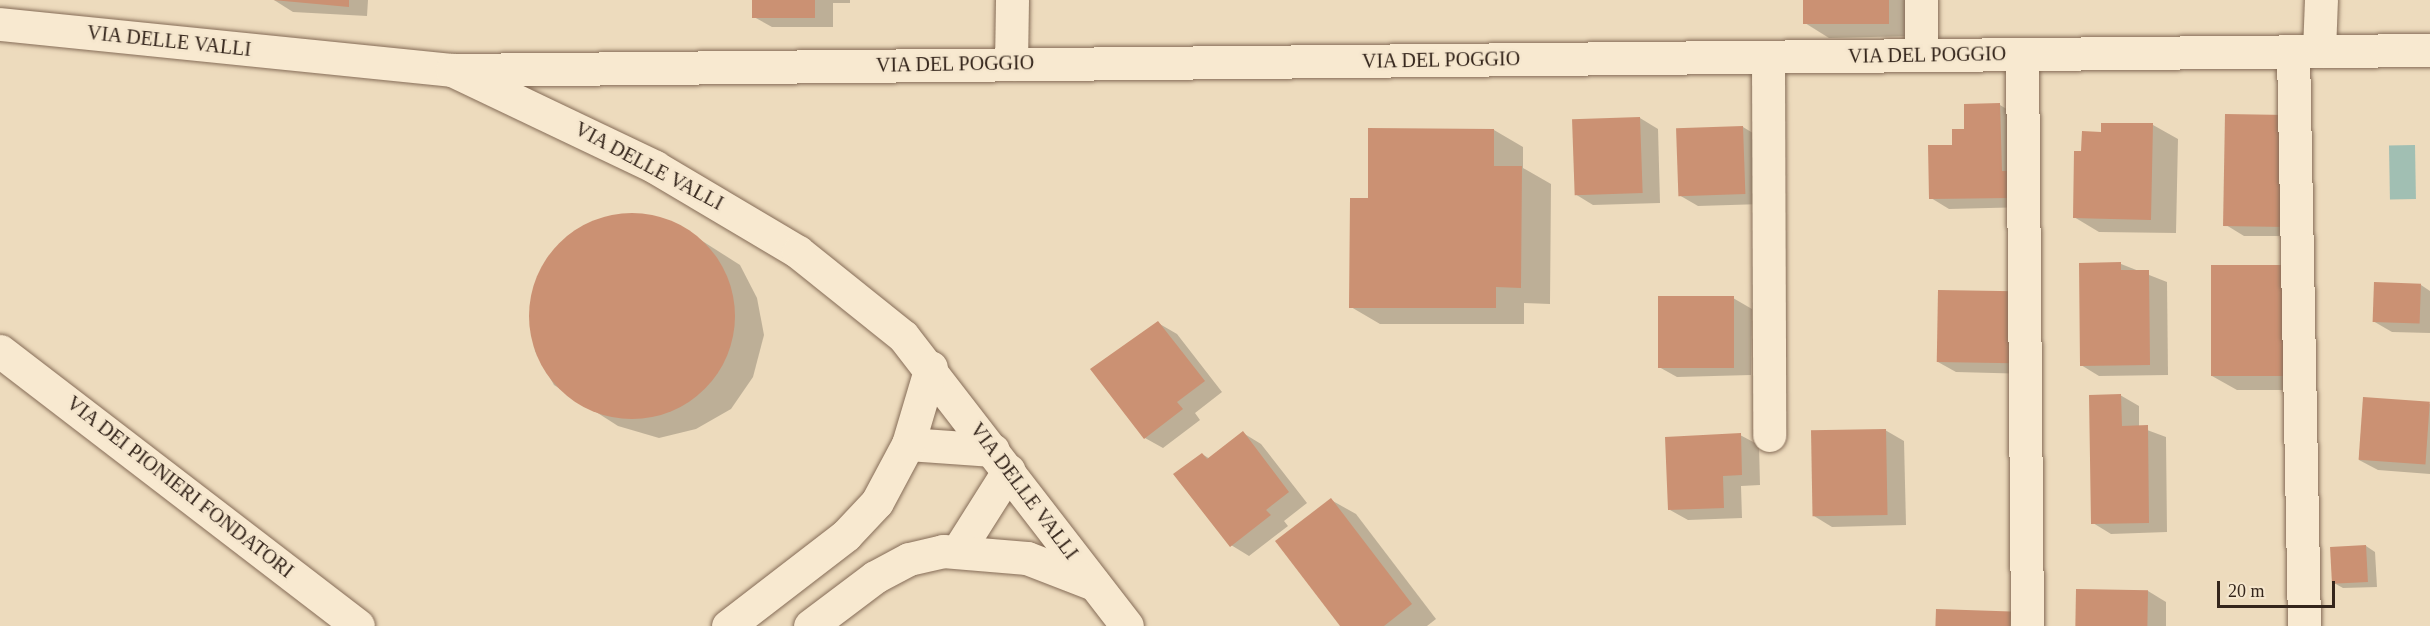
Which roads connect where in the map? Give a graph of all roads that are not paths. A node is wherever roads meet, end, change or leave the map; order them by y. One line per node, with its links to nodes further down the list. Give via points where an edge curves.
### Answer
1 (1012, 0): 10 (street)
2 (1921, 0): 8 (street)
3 (2321, 0): 6 (street)
4 (0, 24): 11 (street, VIA DELLE VALLI)
5 (2430, 50): 6 (street, VIA DEL POGGIO)
6 (2306, 51): 7 (street, VIA DEL POGGIO); 24 (street)
7 (2022, 54): 8 (street, VIA DEL POGGIO); 23 (street)
8 (1921, 55): 9 (street, VIA DEL POGGIO)
9 (1768, 57): 10 (street, VIA DEL POGGIO); 14 (street)
10 (1011, 64): 11 (street, VIA DEL POGGIO)
11 (452, 70): 13 (street, VIA DELLE VALLI, via 618,147 765,231 884,318)
12 (0, 351): 19 (street, VIA DEI PIONIERI FONDATORI)
13 (931, 367): 15 (street); 16 (street, VIA DELLE VALLI)
14 (1769, 435)
15 (908, 444): 16 (street); 20 (street, via 890,483 864,517)
16 (1001, 460): 17 (street); 18 (street, VIA DELLE VALLI)
17 (959, 549): 18 (street, via 1027,558); 21 (street, via 909,559 863,585)
18 (1095, 585): 22 (street, VIA DELLE VALLI)
19 (358, 626)
20 (728, 626)
21 (810, 626)
22 (1127, 626)
23 (2027, 626)
24 (2304, 626)

